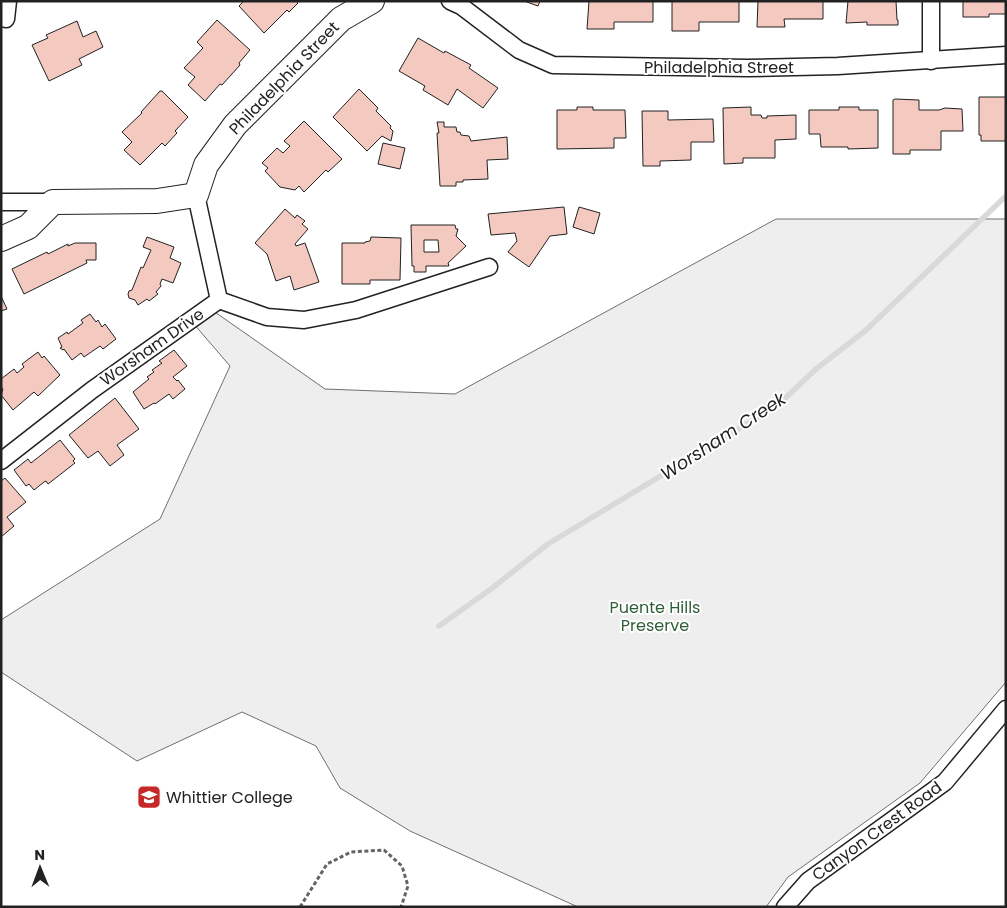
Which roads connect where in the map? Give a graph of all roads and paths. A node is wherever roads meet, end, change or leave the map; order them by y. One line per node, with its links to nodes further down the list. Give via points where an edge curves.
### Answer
1 (8, 1): 5 (street)
2 (372, 1): 8 (street, Philadelphia Street, via 341,19 235,125 206,165)
3 (450, 1): 7 (street, Philadelphia Street, via 520,50 553,65 748,68)
4 (931, 1): 7 (street)
5 (4, 19)
6 (1006, 55): 7 (street, Philadelphia Street)
7 (931, 61)
8 (196, 195): 10 (street, via 157,201); 13 (street, Worsham Drive)
9 (1, 202): 10 (street)
10 (53, 202): 11 (street, via 28,226)
11 (1, 239)
12 (489, 267): 13 (street, via 356,310 304,320 267,317)
13 (219, 300): 14 (street, Worsham Drive, via 92,390)
14 (1, 461)
15 (1006, 709): 18 (street, Canyon Crest Road, via 945,782 808,881)
16 (300, 907): 17 (path, via 327,864 351,852 384,850 402,866 408,886)
17 (401, 907)
18 (785, 907)

